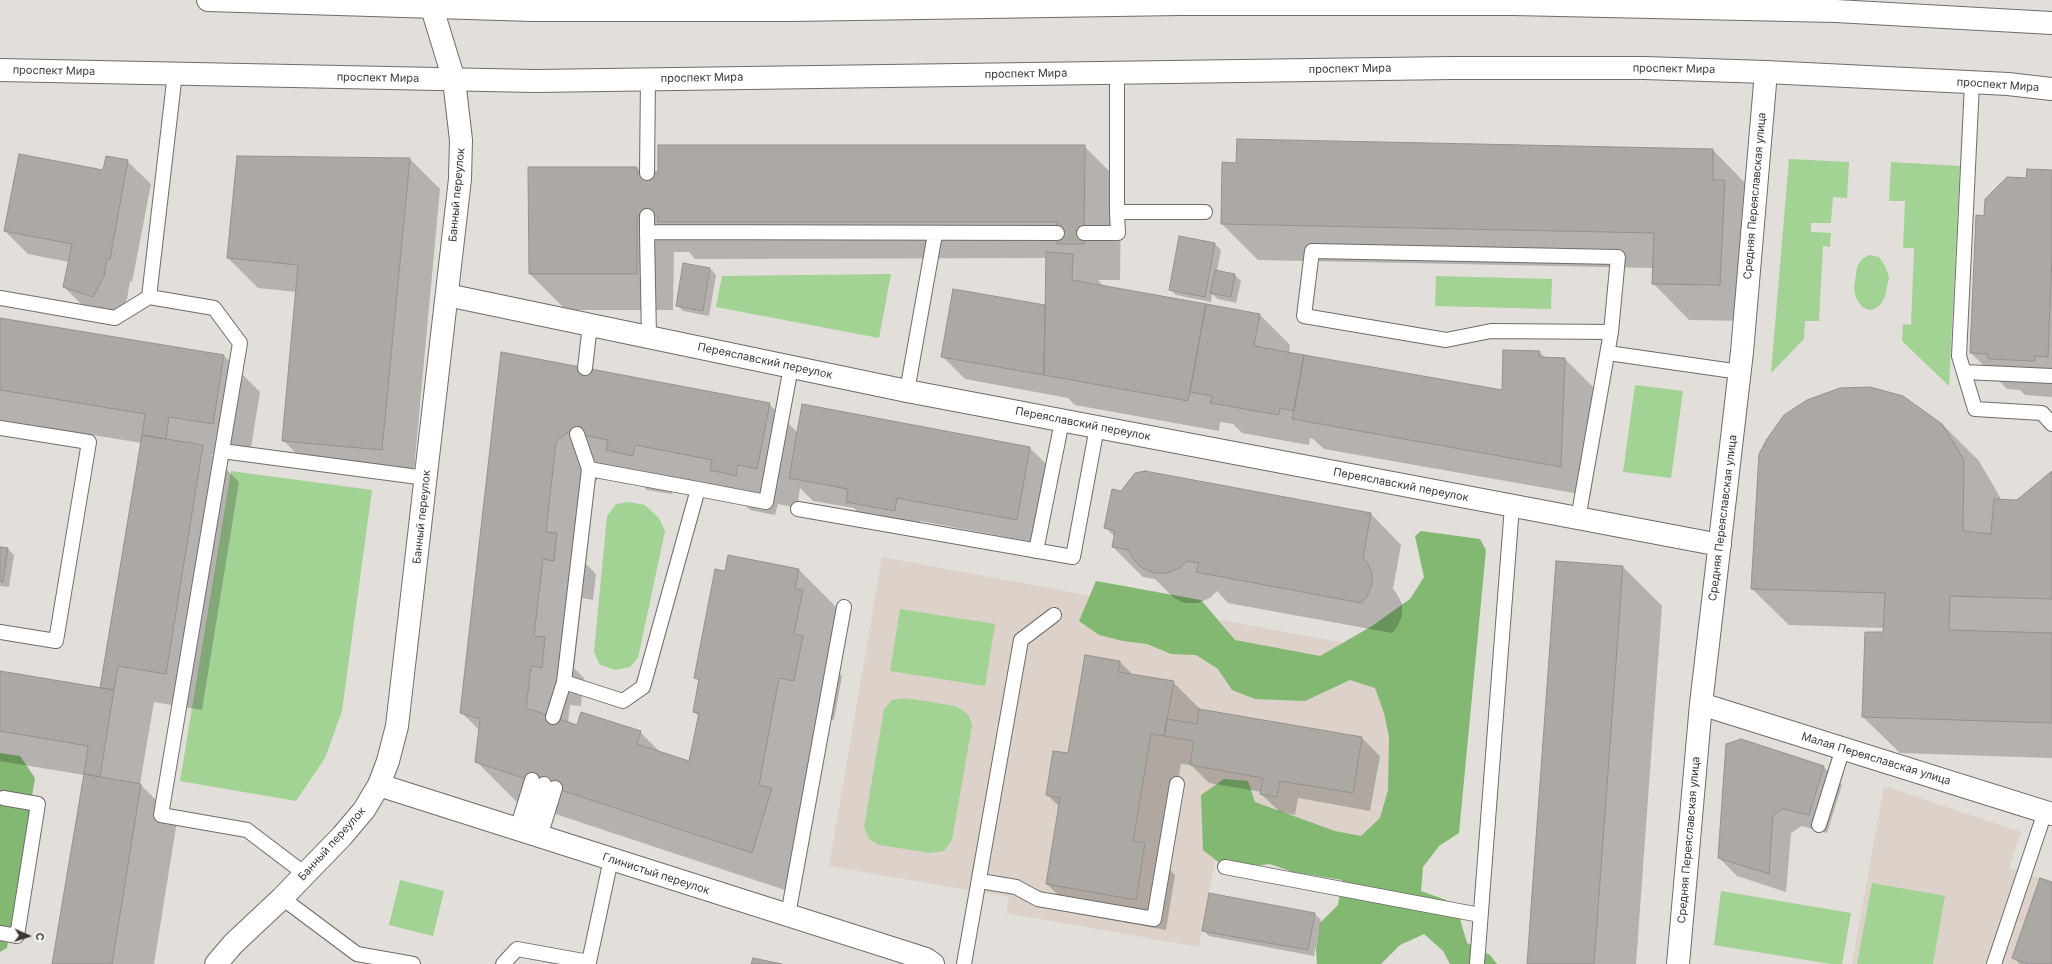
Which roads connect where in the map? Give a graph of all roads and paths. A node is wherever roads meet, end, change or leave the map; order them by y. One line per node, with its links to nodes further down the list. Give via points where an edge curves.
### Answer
1 (208, 0): 5 (street)
2 (1425, 1): 3 (street); 4 (street)
3 (1180, 2): 6 (street)
4 (1513, 2): 7 (street)
5 (431, 4): 6 (street, via 533,10); 14 (street, Банный переулок)
6 (791, 5)
7 (1836, 5): 8 (street)
8 (2052, 23)
9 (0, 70): 12 (street, проспект Мира)
10 (1117, 72): 11 (street, проспект Мира, via 1460,68 1644,68); 13 (street, проспект Мира); 18 (lane)
11 (1766, 72): 15 (street, проспект Мира); 34 (street, Средняя Переяславская улица)
12 (175, 73): 14 (street, проспект Мира); 26 (lane)
13 (648, 79): 14 (street, проспект Мира); 17 (lane)
14 (454, 80): 25 (street, Банный переулок, via 461,140 460,179)
15 (1972, 83): 16 (street, проспект Мира); 35 (lane, via 1959,356)
16 (2052, 89)
17 (647, 172)
18 (1117, 212): 19 (lane); 23 (lane, via 1118,233)
19 (1205, 212)
20 (647, 216): 21 (lane)
21 (647, 232): 24 (lane); 30 (lane)
22 (1057, 233): 24 (lane)
23 (1084, 233)
24 (935, 234): 37 (lane)
25 (447, 295): 28 (street, Переяславский переулок); 45 (street, Банный переулок)
26 (149, 297): 27 (lane, via 115,318); 43 (lane, via 214,308 240,343)
27 (0, 298)
28 (590, 324): 30 (street, Переяславский переулок); 33 (lane)
29 (1611, 332): 29 (lane, via 1491,331 1446,340 1304,316 1312,251 1618,257); 31 (lane)
30 (649, 337): 32 (street, Переяславский переулок)
31 (1608, 354): 34 (lane); 49 (lane)
32 (791, 366): 37 (street, Переяславский переулок); 46 (lane, via 766,502)
33 (585, 368)
34 (1740, 372): 50 (street, Средняя Переяславская улица)
35 (1964, 372): 36 (lane); 39 (lane, via 1975,410 2042,413)
36 (2052, 376)
37 (907, 391): 38 (street, Переяславский переулок)
38 (1062, 421): 40 (street, Переяславский переулок); 51 (lane)
39 (2052, 424)
40 (1097, 427): 47 (street, Переяславский переулок); 51 (lane, via 1073,557)
41 (0, 428): 54 (lane, via 89,442 56,641)
42 (577, 434): 44 (lane)
43 (222, 451): 45 (lane); 67 (lane, via 161,815 248,830)
44 (589, 469): 46 (lane); 55 (lane)
45 (426, 478): 60 (street, Банный переулок, via 402,696 388,761)
46 (698, 489): 55 (lane, via 644,687 623,700)
47 (1512, 506): 49 (street, Переяславский переулок); 71 (lane)
48 (798, 509): 51 (lane)
49 (1578, 519): 50 (street, Переяславский переулок)
50 (1720, 545): 56 (street, Средняя Переяславская улица)
51 (1036, 551)
52 (844, 607): 70 (lane)
53 (1054, 615): 68 (lane, via 1021,640)
54 (0, 632)
55 (564, 682): 57 (lane)
56 (1701, 704): 58 (street, Малая Переяславская улица); 79 (street, Средняя Переяславская улица)
57 (553, 717)
58 (1843, 748): 62 (street, Малая Переяславская улица); 63 (lane)
59 (1177, 784): 68 (lane, via 1154,919 1038,899 1016,887)
60 (379, 785): 64 (street, Глинистый переулок); 67 (street, Банный переулок, via 364,810)
61 (3, 798): 72 (lane, via 38,804 17,936)
62 (2048, 813): 80 (lane)
63 (1819, 825)
64 (528, 833): 64 (lane, via 544,784); 65 (street, Глинистый переулок)
65 (611, 859): 70 (street, Глинистый переулок); 75 (lane, via 589,962 517,949)
66 (1225, 867): 71 (lane)
67 (305, 874): 69 (street, Банный переулок)
68 (980, 881): 77 (lane)
69 (282, 898): 73 (street, Банный переулок, via 233,944); 74 (lane, via 357,954)
70 (788, 915): 76 (street, Глинистый переулок, via 926,959)
71 (1480, 915): 78 (lane)
72 (0, 933)
73 (216, 964)
74 (412, 964)
75 (503, 964)
76 (933, 964)
77 (964, 964)
78 (1477, 964)
79 (1678, 964)
80 (1994, 964)

